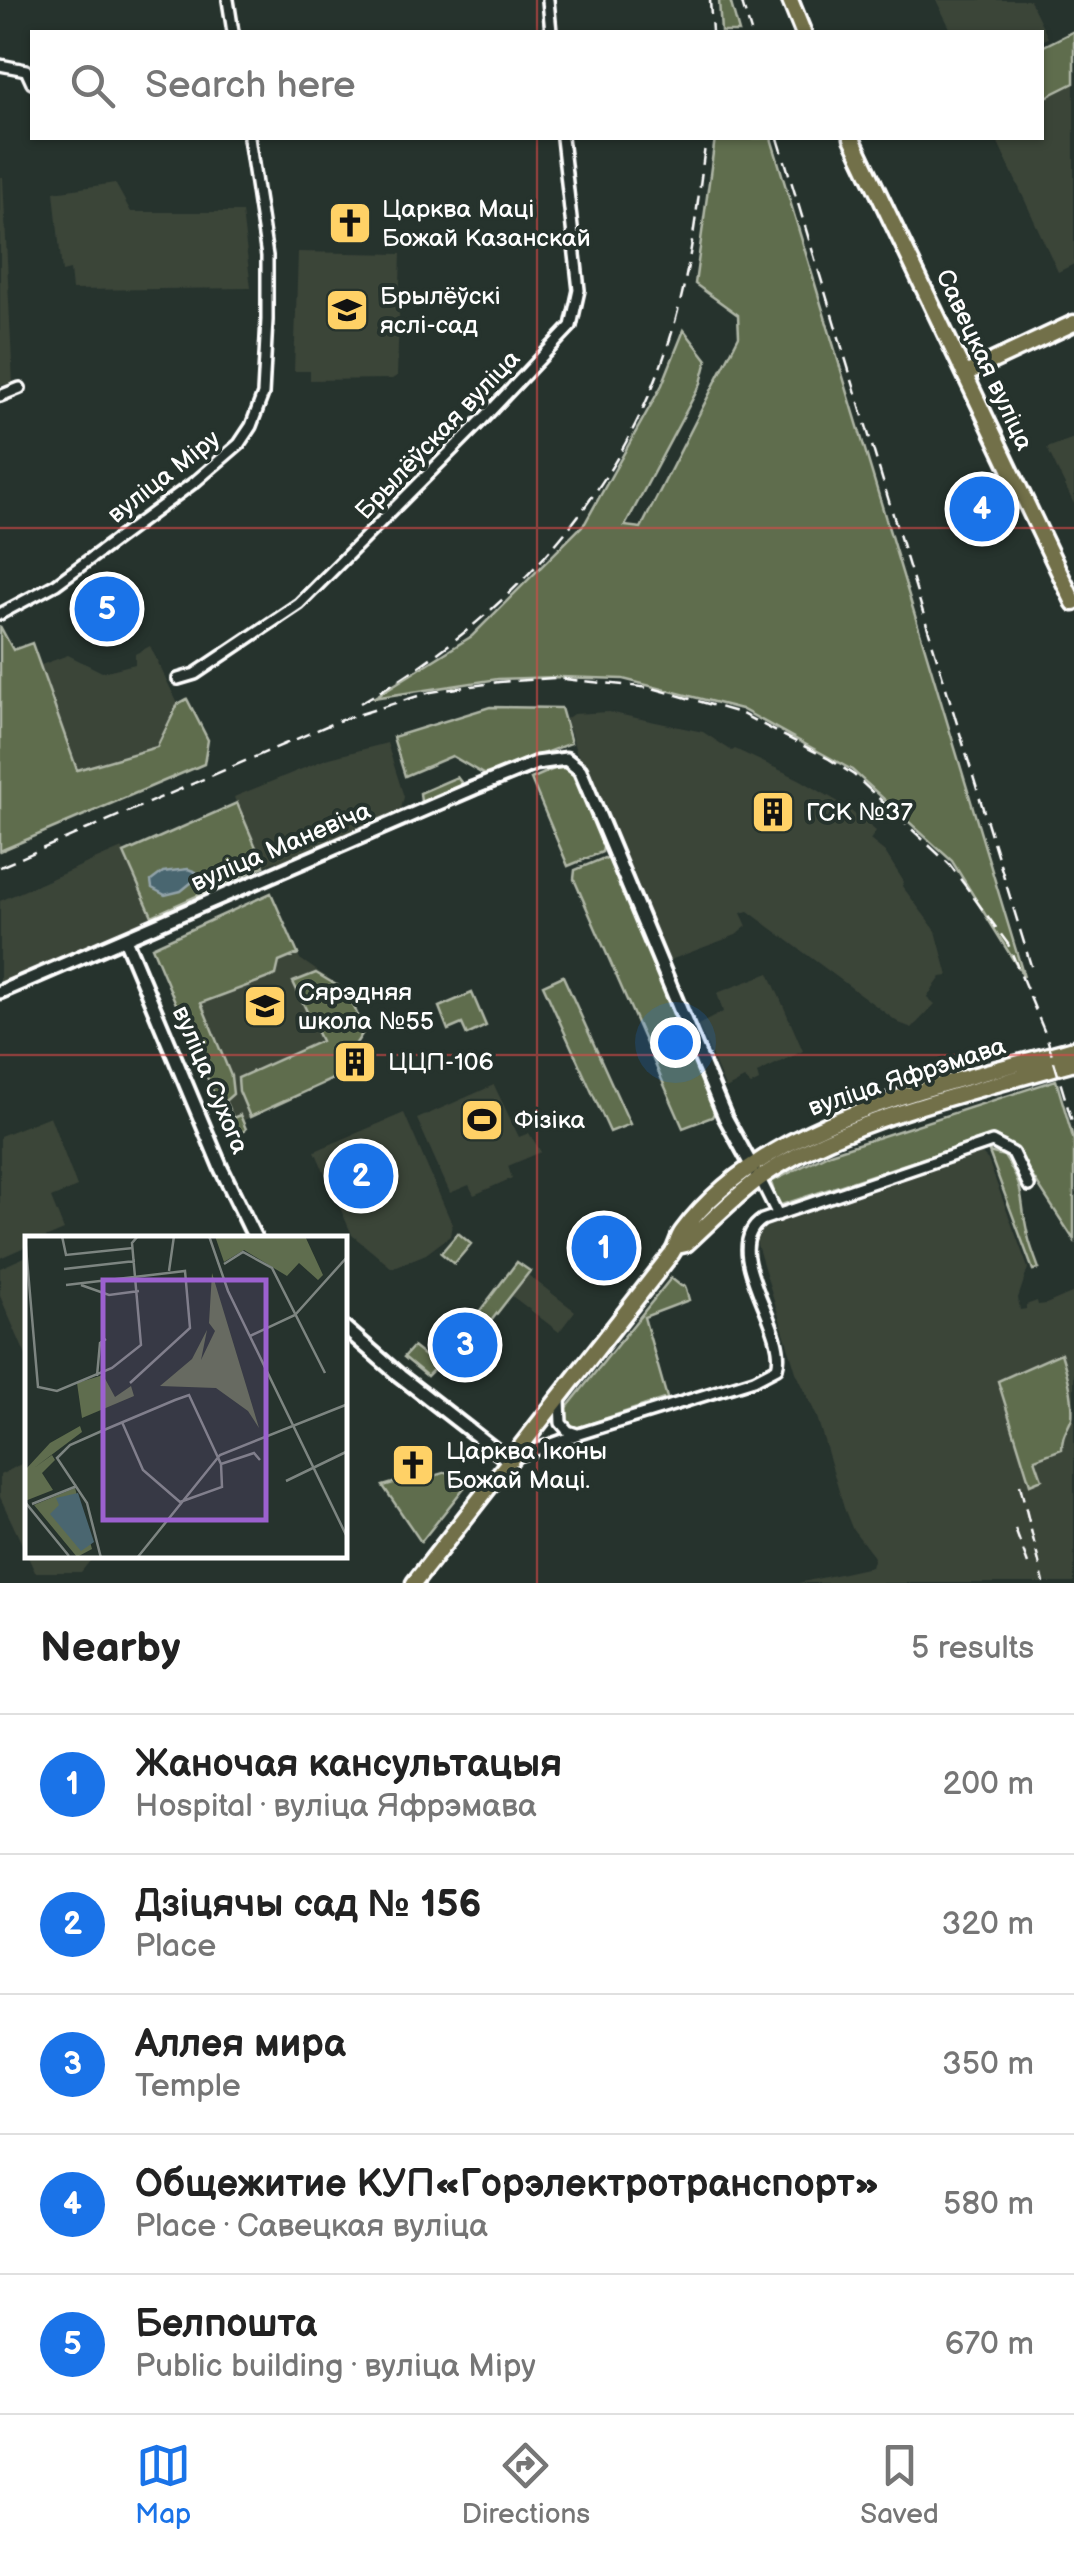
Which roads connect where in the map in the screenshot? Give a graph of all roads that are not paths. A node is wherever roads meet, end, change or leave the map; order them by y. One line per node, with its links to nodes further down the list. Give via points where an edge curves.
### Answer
1 (228, 0): 4 (street)
2 (548, 0): 5 (street)
3 (790, 0): 6 (main road)
4 (232, 30)
5 (552, 30)
6 (802, 30)
7 (0, 65): 8 (street)
8 (30, 74)
9 (249, 140): 17 (street, вуліца Міру, via 267,256 268,320 262,394 251,426 196,481 56,584)
10 (562, 140): 18 (street, Брылёўская вуліца, via 579,290 571,326 299,604)
11 (853, 140): 13 (main road, Савецкая вуліца)
12 (1074, 323): 13 (main road)
13 (967, 373): 16 (main road, Савецкая вуліца)
14 (20, 388): 15 (street)
15 (0, 396)
16 (1074, 603)
17 (0, 614)
18 (178, 679)
19 (126, 938): 20 (street, вуліца Маневіча); 23 (street, вуліца Маневіча, via 536,763 573,762 725,1117); 26 (street, вуліца Сухога)
20 (0, 992)
21 (1074, 1048): 23 (main road, вуліца Яфрэмава, via 833,1121 791,1141)
22 (1074, 1062): 23 (main road, вуліца Яфрэмава, via 862,1127)
23 (756, 1174): 25 (street); 28 (main road, вуліца Яфрэмава, via 679,1236)
24 (1029, 1186): 25 (street, via 1013,1153 992,1142)
25 (778, 1215): 29 (street, via 756,1223 746,1246 779,1352 777,1368)
26 (254, 1236)
27 (348, 1331): 30 (street)
28 (562, 1391): 29 (street, via 561,1422); 30 (main road, вуліца Яфрэмава)
29 (580, 1434): 30 (street)
30 (508, 1460): 31 (main road, вуліца Яфрэмава)
31 (414, 1583)

